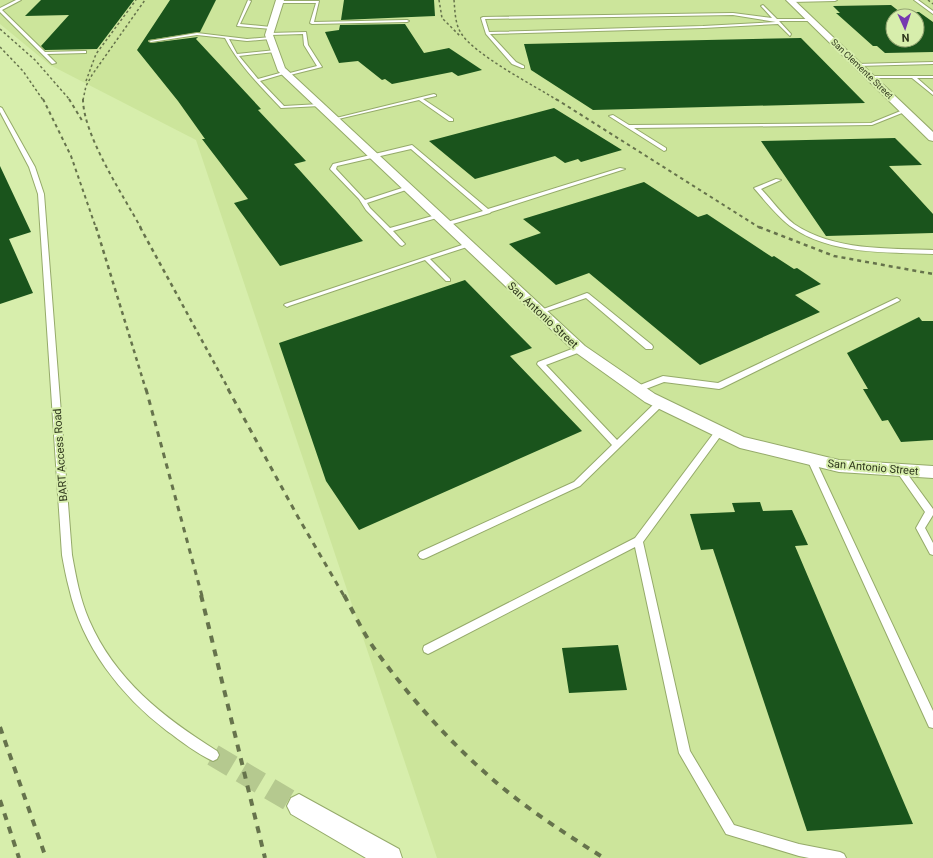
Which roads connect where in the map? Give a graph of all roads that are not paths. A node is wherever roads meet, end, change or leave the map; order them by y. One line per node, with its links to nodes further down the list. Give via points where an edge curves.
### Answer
1 (19, 0): 9 (lane)
2 (790, 0): 3 (lane); 11 (street, San Clemente Street)
3 (836, 0)
4 (916, 0): 10 (lane)
5 (249, 1): 14 (lane, via 238,25)
6 (280, 1): 7 (lane); 14 (street)
7 (318, 1): 12 (lane, via 312,23)
8 (763, 6): 13 (lane)
9 (0, 10): 21 (lane)
10 (933, 13)
11 (811, 20): 13 (lane); 25 (street, San Clemente Street)
12 (407, 21)
13 (778, 22): 15 (lane, via 704,27); 15 (lane, via 733,14 483,18); 16 (lane)
14 (270, 33): 17 (lane, via 247,40); 19 (street, San Antonio Street); 27 (lane, via 305,33 306,45 320,67)
15 (487, 33): 26 (lane, via 514,63)
16 (790, 35)
17 (226, 37): 18 (lane, via 197,34); 22 (lane)
18 (151, 41)
19 (275, 51): 22 (lane); 27 (street, San Antonio Street, via 281,69)
20 (85, 52): 21 (lane)
21 (44, 53): 23 (lane)
22 (236, 55): 31 (lane)
23 (54, 63)
24 (933, 63): 25 (lane)
25 (857, 65): 29 (street, San Clemente Street)
26 (522, 67)
27 (286, 74): 31 (lane); 35 (street, San Antonio Street)
28 (933, 76): 30 (lane)
29 (870, 77): 30 (lane); 37 (street, San Clemente Street)
30 (913, 77): 32 (lane)
31 (257, 81): 35 (lane, via 283,107)
32 (933, 94)
33 (434, 95): 34 (lane)
34 (420, 99): 39 (lane); 40 (lane)
35 (320, 105): 39 (street, San Antonio Street)
36 (1, 111): 74 (lane, BART Access Road, via 32,167 41,194 67,554 80,609 100,655 122,684 162,722)
37 (905, 111): 41 (lane, via 872,124); 42 (street, San Clemente Street)
38 (611, 116): 41 (lane)
39 (334, 118): 44 (street, San Antonio Street)
40 (451, 120)
41 (628, 127): 43 (lane)
42 (933, 138)
43 (664, 149)
44 (374, 156): 47 (street, San Antonio Street); 48 (lane, via 335,165 332,169); 49 (lane, via 412,147)
45 (622, 169): 49 (lane)
46 (778, 180): 54 (lane, via 757,188 791,224 812,237 849,246)
47 (408, 188): 48 (lane); 50 (street, San Antonio Street)
48 (364, 202): 51 (lane)
49 (488, 212): 50 (lane)
50 (442, 220): 51 (lane); 53 (street, San Antonio Street)
51 (388, 230): 52 (lane)
52 (402, 244)
53 (468, 245): 55 (lane); 59 (street, San Antonio Street)
54 (933, 252)
55 (426, 258): 56 (lane); 58 (lane)
56 (448, 280)
57 (897, 300): 62 (lane, via 720,386 663,379)
58 (287, 305)
59 (540, 312): 60 (lane, via 587,295); 61 (street, San Antonio Street)
60 (649, 347)
61 (580, 349): 62 (street, San Antonio Street); 65 (lane, via 541,364)
62 (638, 389): 63 (street, San Antonio Street)
63 (660, 403): 64 (street, San Antonio Street); 65 (lane)
64 (719, 432): 66 (street, San Antonio Street, via 740,442); 69 (lane)
65 (616, 445): 71 (lane, via 577,484)
66 (811, 459): 67 (street, San Antonio Street, via 839,466); 73 (lane)
67 (900, 470): 68 (street, San Antonio Street); 70 (lane, via 930,512 920,528)
68 (933, 472)
69 (638, 541): 72 (lane); 77 (lane, via 685,753 730,830 800,850)
70 (933, 551)
71 (423, 555)
72 (428, 649)
73 (933, 723)
74 (213, 755)
75 (299, 806): 76 (street)
76 (390, 858)
77 (840, 858)

